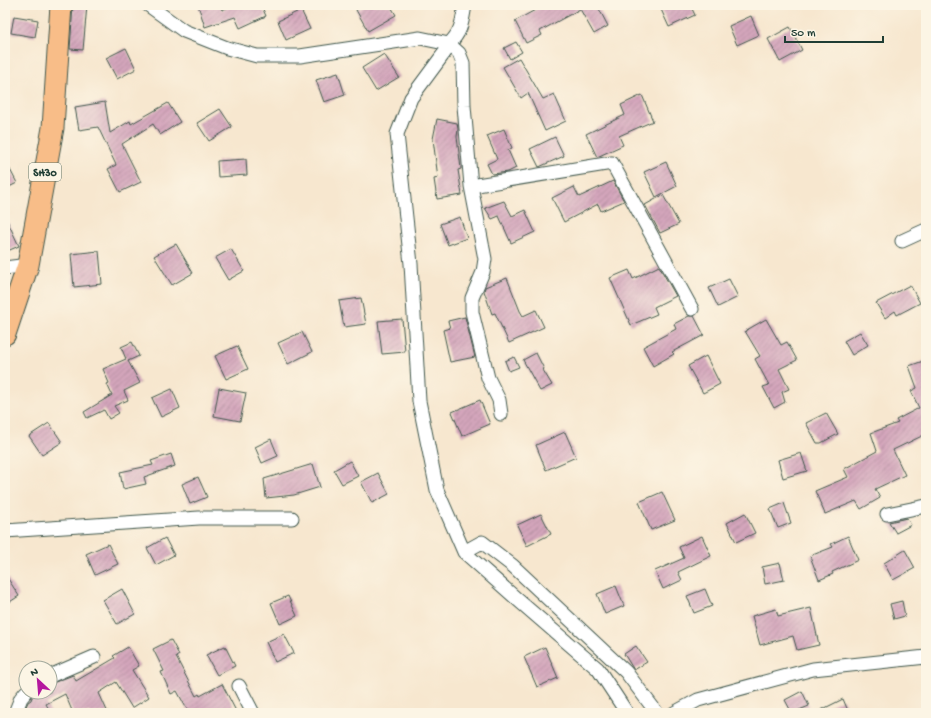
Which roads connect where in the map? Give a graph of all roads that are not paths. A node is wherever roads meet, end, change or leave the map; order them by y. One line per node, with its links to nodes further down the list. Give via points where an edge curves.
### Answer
1 (61, 5): 8 (main road, SH30, via 53,128)
2 (148, 5): 4 (street, via 184,32 257,56 300,56 420,38)
3 (465, 5): 4 (street, via 462,26)
4 (449, 44): 5 (street, via 459,53 463,63); 17 (street, via 411,98 397,134 411,264 419,401 436,490)
5 (471, 186): 10 (street, via 612,162); 12 (street, via 484,259 483,272 472,298 472,312 488,378 499,400)
6 (926, 230): 7 (street)
7 (902, 241)
8 (28, 265): 9 (street); 11 (main road, SH30)
9 (5, 268)
10 (692, 309)
11 (5, 334)
12 (502, 414)
13 (926, 506): 14 (street)
14 (887, 514)
15 (292, 518): 16 (street, via 199,518)
16 (5, 531)
17 (464, 552): 25 (street, via 598,669); 26 (street, via 482,542 513,566 626,672)
18 (94, 657): 20 (street)
19 (926, 658): 27 (street, via 813,669 698,700)
20 (58, 673)
21 (239, 686): 24 (street)
22 (19, 700): 23 (street)
23 (15, 713)
24 (253, 713)
25 (627, 713)
26 (657, 713)
27 (674, 713)

